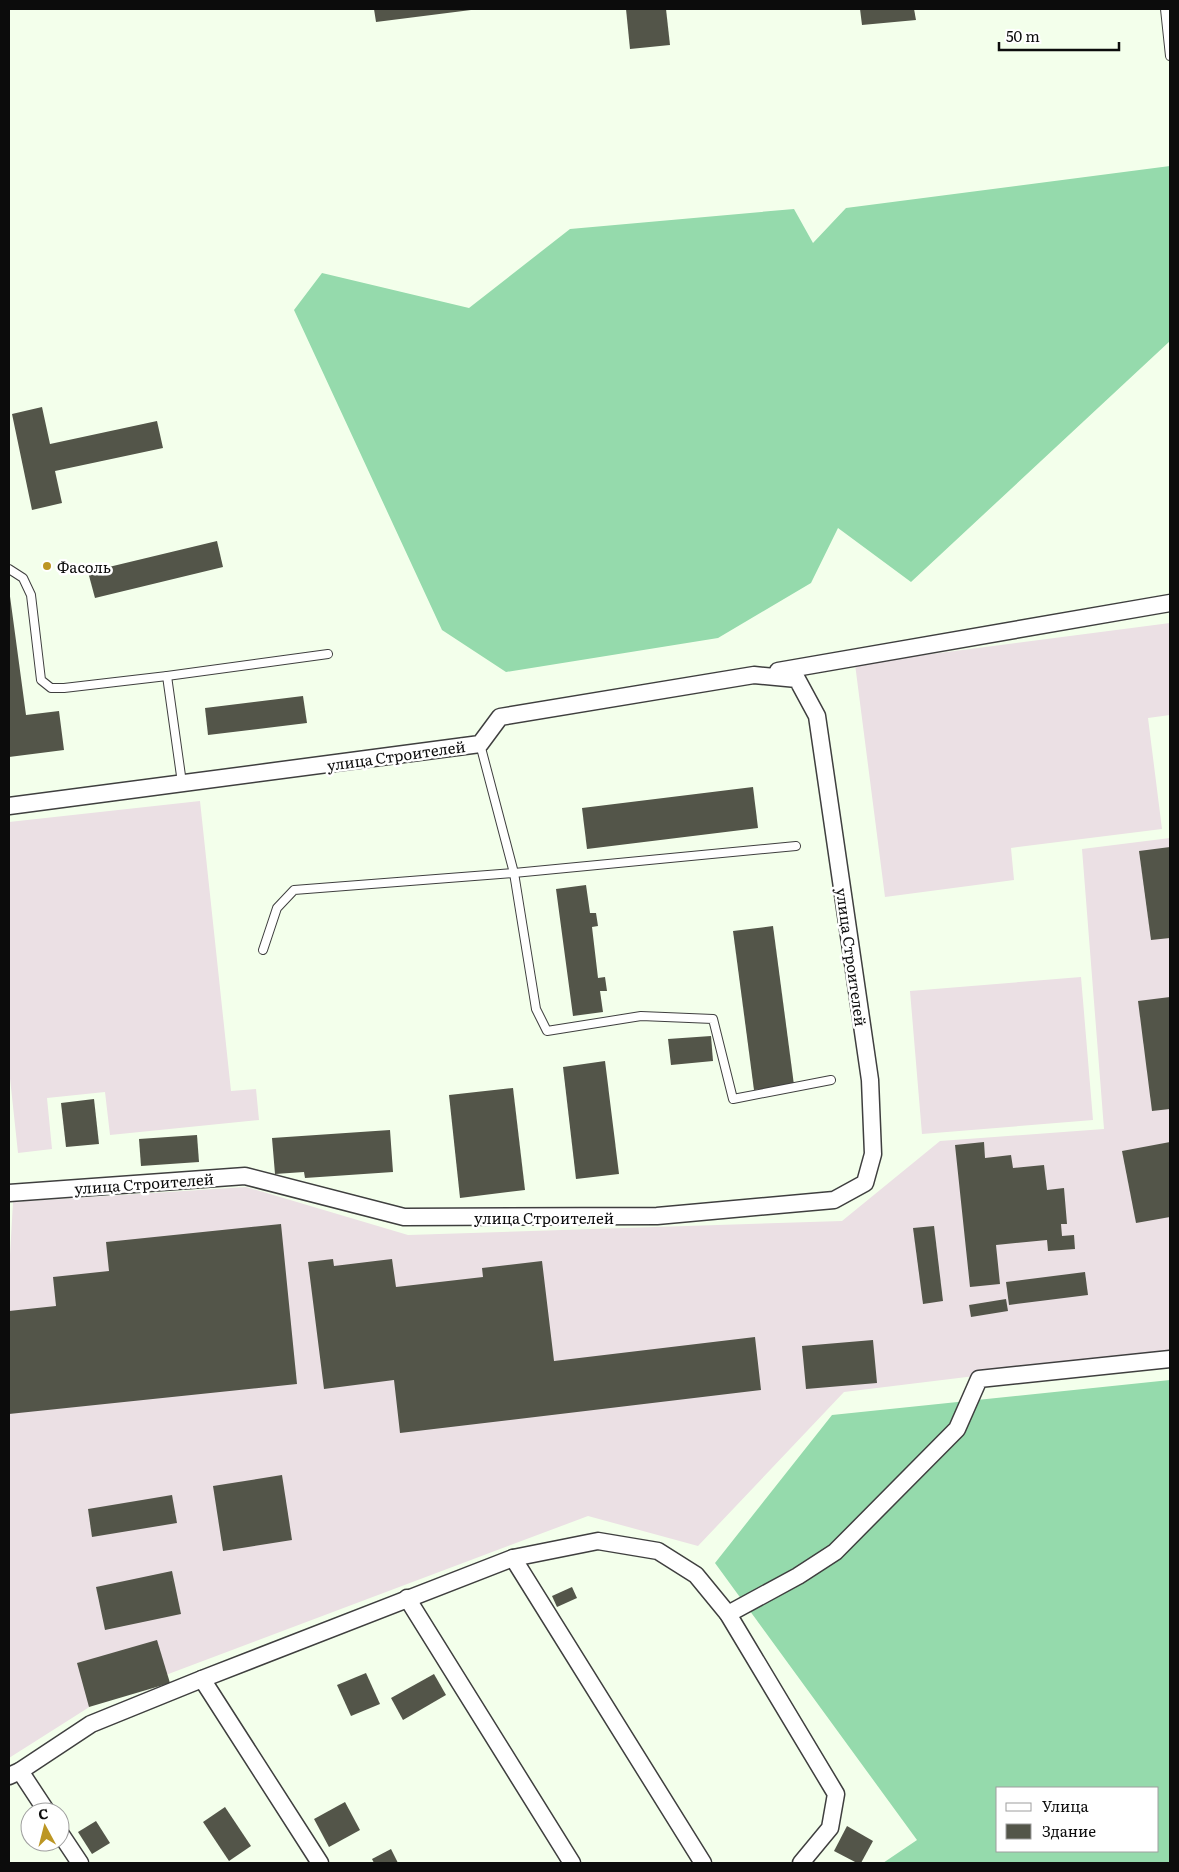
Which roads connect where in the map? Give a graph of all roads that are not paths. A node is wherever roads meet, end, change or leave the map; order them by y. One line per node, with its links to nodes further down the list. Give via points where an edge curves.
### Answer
1 (1165, 9): 2 (lane)
2 (1170, 56)
3 (9, 569): 7 (lane, via 23,578 31,595 41,680 51,688)
4 (1170, 603): 6 (street)
5 (328, 654): 7 (lane)
6 (754, 675): 8 (street, улица Строителей, via 500,717); 15 (street, улица Строителей, via 797,678 817,716 870,1080 873,1154 865,1183 834,1200 657,1216 404,1217 245,1176)
7 (167, 676): 9 (lane)
8 (480, 744): 9 (street, улица Строителей); 12 (lane)
9 (182, 784): 10 (street, улица Строителей)
10 (9, 806)
11 (796, 846): 12 (lane)
12 (514, 873): 13 (lane, via 294,890 277,908); 14 (lane, via 536,1009 547,1032 642,1016 713,1019 732,1099)
13 (263, 950)
14 (831, 1080)
15 (9, 1193)
16 (1170, 1359): 19 (street, via 979,1379 957,1429 835,1552)
17 (512, 1558): 18 (street); 19 (street, via 598,1541 658,1551 696,1575); 27 (street)
18 (407, 1598): 20 (street); 26 (street)
19 (728, 1614): 28 (street, via 836,1794 830,1828)
20 (202, 1679): 21 (street, via 91,1724); 25 (street)
21 (14, 1774): 22 (street)
22 (38, 1802)
23 (70, 1848): 24 (street)
24 (80, 1863)
25 (320, 1863)
26 (572, 1863)
27 (703, 1863)
28 (801, 1863)

